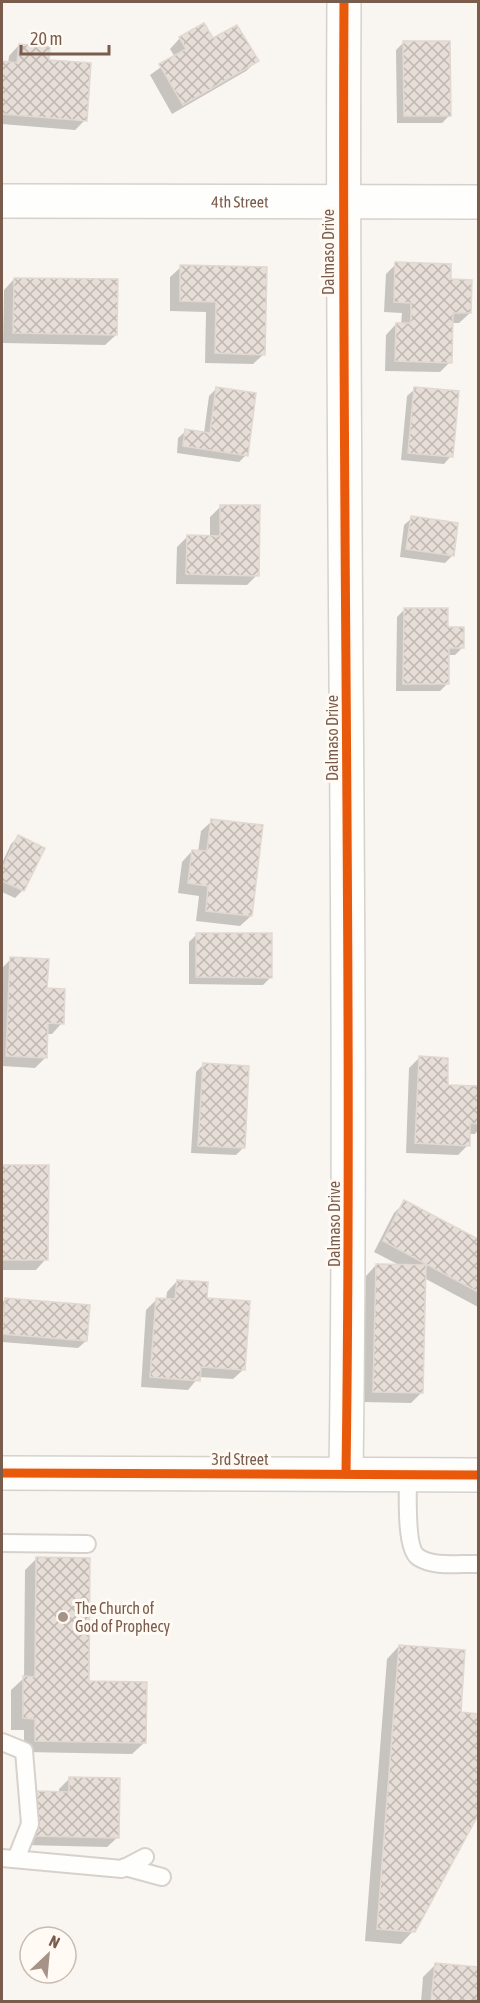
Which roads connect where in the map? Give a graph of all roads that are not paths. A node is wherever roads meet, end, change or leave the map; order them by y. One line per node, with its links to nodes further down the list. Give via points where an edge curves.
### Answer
1 (344, 2): 3 (street, Dalmaso Drive)
2 (2, 201): 3 (street, 4th Street)
3 (343, 202): 4 (street, 4th Street); 6 (street, Dalmaso Drive, via 350,1240)
4 (478, 202)
5 (2, 1473): 6 (street, 3rd Street)
6 (346, 1474): 7 (street, 3rd Street)
7 (408, 1474): 8 (street, 3rd Street); 11 (lane, via 410,1546 417,1556 434,1563)
8 (478, 1475)
9 (2, 1543): 10 (lane)
10 (87, 1544)
11 (478, 1564)
12 (2, 1742): 14 (lane, via 24,1751 30,1824)
13 (145, 1857): 15 (lane)
14 (9, 1858): 15 (lane)
15 (125, 1867): 16 (lane)
16 (162, 1877)

